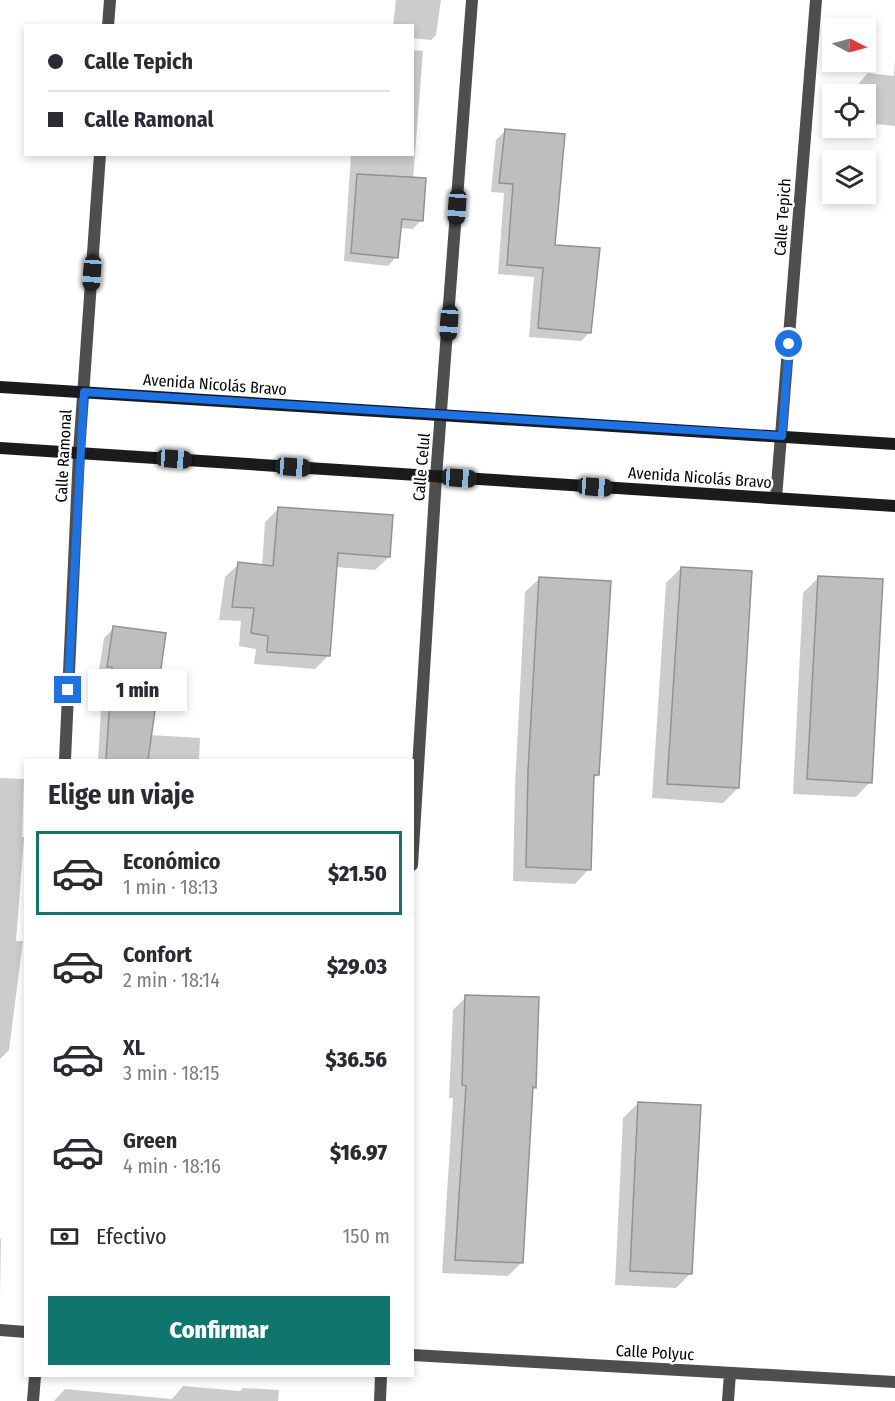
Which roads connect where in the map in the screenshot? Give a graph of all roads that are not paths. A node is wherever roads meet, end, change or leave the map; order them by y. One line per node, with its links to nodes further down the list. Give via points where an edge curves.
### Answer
1 (110, 0): 4 (street)
2 (472, 0): 8 (street, Calle Celul)
3 (816, 0): 9 (street, Calle Tepich)
4 (108, 24)
5 (100, 156): 7 (street, Calle Ramonal)
6 (0, 387): 7 (main road, Avenida Nicolás Bravo)
7 (84, 392): 8 (main road, Avenida Nicolás Bravo); 12 (street, Calle Ramonal)
8 (442, 415): 9 (main road, Avenida Nicolás Bravo); 13 (street, Calle Celul)
9 (782, 436): 10 (main road, Avenida Nicolás Bravo); 14 (street, Calle Tepich)
10 (895, 444)
11 (0, 448): 12 (main road, Avenida Nicolás Bravo)
12 (79, 453): 13 (main road, Avenida Nicolás Bravo); 16 (street, Calle Ramonal)
13 (436, 477): 14 (main road, Avenida Nicolás Bravo); 17 (street, Calle Celul)
14 (776, 498): 15 (main road, Avenida Nicolás Bravo)
15 (895, 506)
16 (65, 759)
17 (414, 833)
18 (0, 1330): 19 (street)
19 (24, 1332)
20 (414, 1355): 21 (street, Calle Polyuc)
21 (730, 1373): 24 (street, Calle Polyuc); 27 (street)
22 (35, 1377): 25 (street)
23 (381, 1377): 26 (street)
24 (895, 1382)
25 (33, 1401)
26 (380, 1401)
27 (728, 1401)

